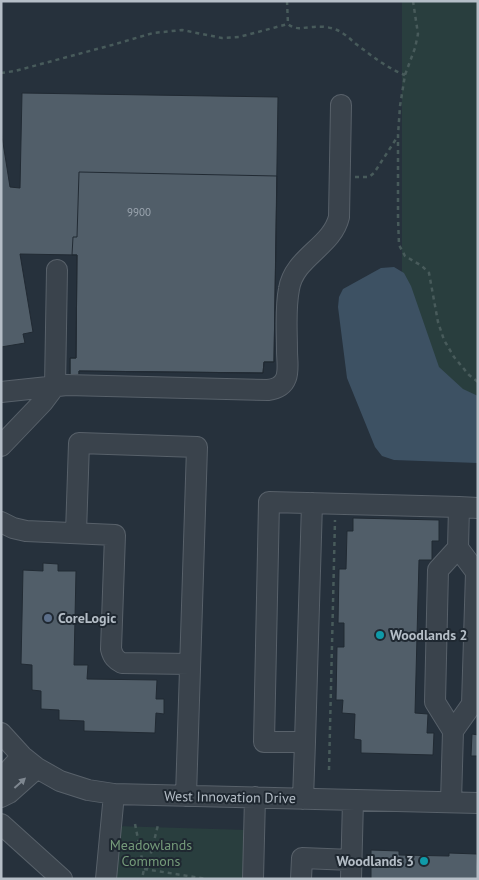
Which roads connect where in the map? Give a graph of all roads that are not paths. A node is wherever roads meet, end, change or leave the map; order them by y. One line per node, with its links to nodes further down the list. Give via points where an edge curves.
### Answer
1 (341, 105): 3 (street, via 337,227 299,266 289,287 286,377 282,384 268,390)
2 (57, 270): 3 (street)
3 (55, 386): 4 (street); 5 (street)
4 (1, 392)
5 (1, 446)
6 (312, 503): 7 (street); 14 (street); 14 (street, via 269,502 264,742)
7 (468, 508): 10 (street)
8 (1, 522): 9 (street, via 26,531)
9 (76, 533): 11 (street, via 115,535 111,649 116,660 122,663); 11 (street, via 79,443 197,447)
10 (458, 548): 12 (street, via 476,572 472,704); 12 (street, via 438,570 435,702)
11 (190, 664): 18 (street)
12 (453, 731): 23 (street)
13 (1, 733): 15 (street, West Innovation Drive)
14 (305, 742): 21 (street)
15 (30, 762): 16 (street); 17 (street, West Innovation Drive, via 60,781); 19 (street, one-way to 15, via 9,793)
16 (1, 779)
17 (114, 794): 18 (street, West Innovation Drive); 28 (street)
18 (186, 796): 20 (street, West Innovation Drive)
19 (1, 797)
20 (254, 797): 21 (street, West Innovation Drive); 29 (street)
21 (303, 799): 22 (street, West Innovation Drive)
22 (353, 800): 23 (street, West Innovation Drive); 26 (street)
23 (451, 802): 24 (street, West Innovation Drive)
24 (478, 803)
25 (1, 824): 27 (street)
26 (351, 870): 30 (street, via 302,858)
27 (62, 879)
28 (106, 879)
29 (253, 879)
30 (301, 879)

